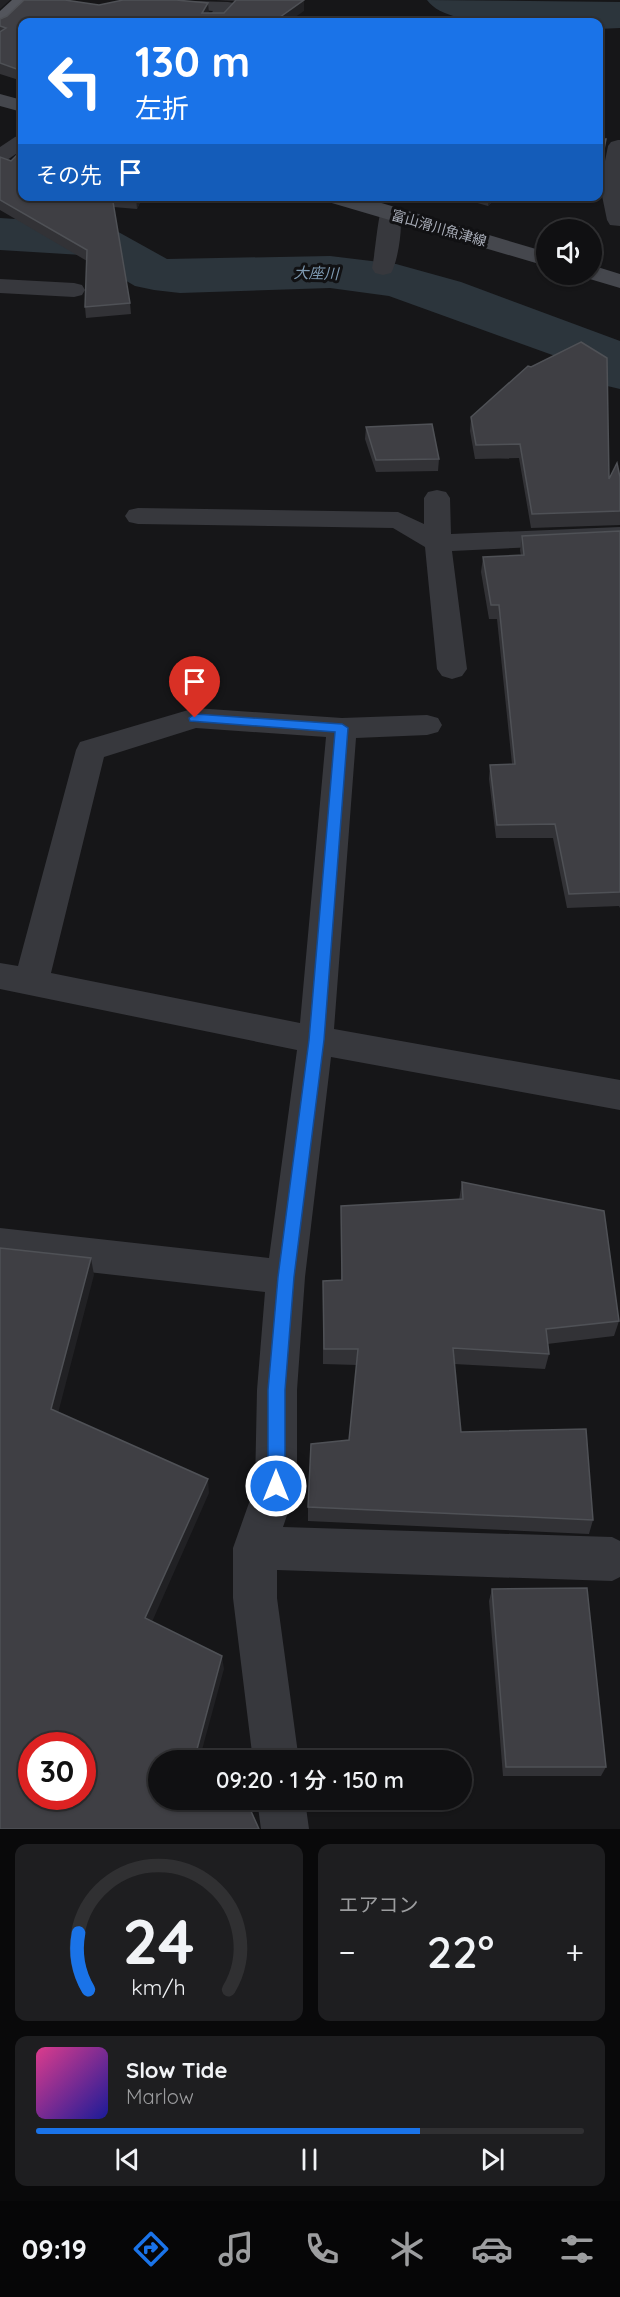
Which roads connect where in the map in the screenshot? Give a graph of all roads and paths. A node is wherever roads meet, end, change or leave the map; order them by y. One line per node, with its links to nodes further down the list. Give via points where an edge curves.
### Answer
1 (23, 0): 4 (main road)
2 (143, 3): 3 (street, via 228,7)
3 (217, 18)
4 (0, 21)
5 (0, 100): 6 (main road)
6 (18, 105)
7 (18, 144): 9 (street)
8 (612, 145): 12 (street, via 611,186)
9 (0, 156)
10 (350, 201): 11 (main road, 富山滑川魚津線)
11 (390, 213): 13 (main road, 富山滑川魚津線); 14 (street)
12 (618, 220)
13 (536, 256)
14 (383, 268)
15 (602, 275): 16 (main road)
16 (620, 281)
17 (0, 286): 18 (street)
18 (74, 290)
19 (437, 498): 22 (street)
20 (138, 516): 22 (street, via 398,520)
21 (620, 535): 22 (street)
22 (438, 543): 23 (street)
23 (452, 669)
24 (428, 725): 25 (street)
25 (342, 728): 26 (street, via 195,718 91,750); 27 (street)
26 (16, 979): 27 (street)
27 (316, 1040): 28 (street); 30 (street)
28 (620, 1095)
29 (0, 1245): 30 (street)
30 (286, 1277): 31 (street, via 277,1390 276,1486)
31 (255, 1548): 32 (street); 33 (street, via 255,1598)
32 (612, 1558)
33 (275, 1750)
34 (282, 1810): 35 (street)
35 (285, 1829)

